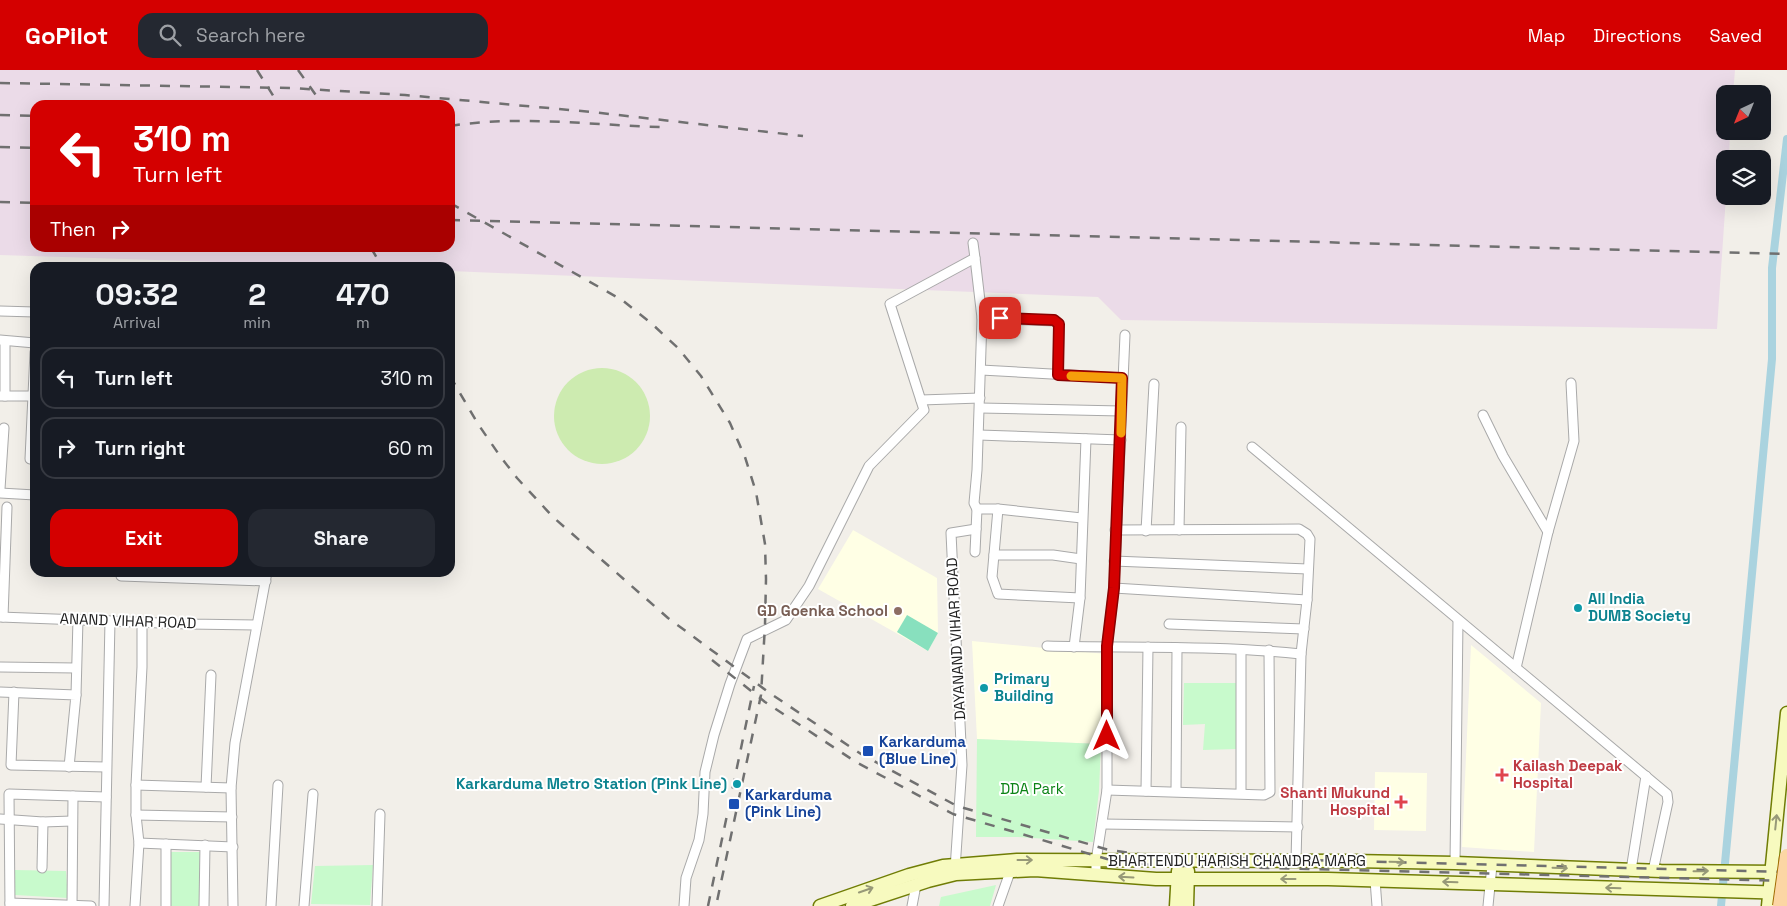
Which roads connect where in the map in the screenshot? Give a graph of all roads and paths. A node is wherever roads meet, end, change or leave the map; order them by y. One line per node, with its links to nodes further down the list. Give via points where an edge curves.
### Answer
1 (973, 243): 2 (street)
2 (974, 258): 5 (street); 16 (street, via 890,304)
3 (0, 311): 4 (street)
4 (30, 312)
5 (982, 318): 9 (street); 10 (street, via 1056,320 1059,324)
6 (1124, 335): 11 (street)
7 (3, 340): 8 (street); 14 (street)
8 (30, 343)
9 (981, 370): 10 (street); 17 (street)
10 (1058, 375): 11 (street)
11 (1122, 378): 18 (street)
12 (1571, 383): 37 (street, via 1574,441)
13 (1154, 384): 36 (street)
14 (2, 396): 15 (street)
15 (30, 396)
16 (921, 400): 17 (street); 129 (street, via 924,410 870,466 809,586 786,620 747,639 711,744 699,840 686,878)
17 (980, 403): 18 (street); 22 (street)
18 (1121, 411): 24 (street)
19 (1483, 415): 37 (street)
20 (1181, 427): 35 (street)
21 (4, 428): 26 (street)
22 (979, 435): 23 (street); 30 (street, via 974,503)
23 (1086, 439): 24 (street); 32 (street)
24 (1121, 440): 34 (street)
25 (1252, 447): 49 (street)
26 (0, 489)
27 (0, 493): 28 (street)
28 (30, 495)
29 (7, 507): 47 (street)
30 (977, 509): 31 (street); 33 (street)
31 (998, 510): 32 (street); 39 (street)
32 (1082, 518): 40 (street)
33 (976, 529): 38 (street); 105 (street, DAYANAND VIHAR ROAD, via 951,533 962,765)
34 (1115, 530): 36 (street); 41 (street)
35 (1179, 530): 36 (street); 42 (street, via 1299,529 1310,539)
36 (1146, 531)
37 (1548, 532): 65 (street)
38 (976, 552)
39 (994, 555): 40 (street, via 1053,555); 45 (street, via 992,577 998,594)
40 (1081, 559): 45 (street)
41 (1114, 561): 42 (street); 44 (street)
42 (1308, 570): 46 (street)
43 (266, 577): 53 (street)
44 (1114, 588): 46 (street); 56 (street)
45 (1080, 598): 57 (street)
46 (1307, 600): 54 (street)
47 (2, 617): 48 (street, ANAND VIHAR ROAD)
48 (78, 619): 50 (street, ANAND VIHAR ROAD); 64 (street)
49 (1458, 620): 65 (street); 102 (street)
50 (110, 621): 51 (street, ANAND VIHAR ROAD); 72 (street)
51 (142, 622): 53 (street, ANAND VIHAR ROAD); 74 (street)
52 (1169, 624): 54 (street)
53 (256, 625): 77 (street, via 238,720)
54 (1304, 629): 62 (street)
55 (1047, 646): 57 (street)
56 (1107, 646): 57 (street); 58 (street); 78 (street)
57 (1074, 647)
58 (1148, 647): 59 (street); 79 (street)
59 (1177, 648): 60 (street); 80 (street)
60 (1241, 650): 61 (street); 81 (street)
61 (1269, 650): 62 (street); 81 (street, via 1270,792 1264,795)
62 (1301, 654): 93 (street)
63 (0, 667): 64 (street)
64 (76, 668): 69 (street)
65 (1516, 668): 73 (street)
66 (212, 674): 76 (street)
67 (0, 692): 68 (street)
68 (14, 692): 69 (street); 71 (street, via 11,764)
69 (76, 695): 71 (street)
70 (1787, 713): 108 (main road, one-way to 70)
71 (69, 767): 72 (street)
72 (106, 767): 84 (street)
73 (1646, 776): 106 (street); 107 (street, via 1664,791 1668,799)
74 (136, 785): 76 (street); 86 (street)
75 (278, 785): 126 (street)
76 (206, 787): 77 (street)
77 (232, 788): 87 (street)
78 (1107, 790): 79 (street); 92 (street)
79 (1146, 791): 80 (street)
80 (1176, 791): 81 (street)
81 (1241, 793)
82 (313, 794): 127 (street)
83 (73, 796): 84 (street); 89 (street, via 9,794); 91 (street)
84 (106, 797): 121 (street)
85 (380, 814): 128 (street)
86 (136, 815): 87 (street); 94 (street)
87 (232, 817): 97 (street)
88 (0, 819): 89 (street)
89 (10, 821): 90 (street); 118 (street)
90 (43, 822): 91 (street); 104 (street)
91 (72, 822): 119 (street)
92 (1102, 824): 93 (street); 99 (street)
93 (1298, 827): 101 (street)
94 (139, 843): 95 (street); 122 (street)
95 (166, 844): 96 (street); 123 (street)
96 (205, 845): 97 (street); 124 (street)
97 (233, 847): 125 (street)
98 (1787, 856): 139 (main road, bridge)
99 (1096, 861): 100 (main road, BHARTENDU HARISH CHANDRA MARG); 105 (main road, BHARTENDU HARISH CHANDRA MARG, one-way to 99, via 1017,860); 111 (street)
100 (1183, 861): 101 (main road, BHARTENDU HARISH CHANDRA MARG); 112 (main road)
101 (1296, 862): 102 (main road, BHARTENDU HARISH CHANDRA MARG, one-way to 102)
102 (1455, 863): 103 (main road, BHARTENDU HARISH CHANDRA MARG)
103 (1492, 866): 106 (main road, BHARTENDU HARISH CHANDRA MARG, one-way to 106); 114 (street)
104 (42, 868)
105 (956, 870): 109 (main road, BHARTENDU HARISH CHANDRA MARG); 115 (main road, BHARTENDU HARISH CHANDRA MARG); 130 (main road, BHARTENDU HARISH CHANDRA MARG, one-way to 105, via 942,866)
106 (1631, 870): 107 (main road, BHARTENDU HARISH CHANDRA MARG)
107 (1657, 871): 108 (main road, BHARTENDU HARISH CHANDRA MARG, one-way to 108)
108 (1771, 871): 110 (main road); 116 (main road)
109 (1010, 872): 111 (main road, BHARTENDU HARISH CHANDRA MARG, via 1035,870); 133 (street)
110 (1787, 872)
111 (1096, 875): 112 (main road, BHARTENDU HARISH CHANDRA MARG, one-way to 111)
112 (1182, 879): 113 (main road, BHARTENDU HARISH CHANDRA MARG, one-way to 112); 134 (main road); 135 (main road)
113 (1374, 880): 114 (main road, BHARTENDU HARISH CHANDRA MARG, one-way to 113); 136 (street)
114 (1491, 883): 116 (main road, BHARTENDU HARISH CHANDRA MARG, one-way to 114); 137 (street)
115 (916, 885): 131 (main road, BHARTENDU HARISH CHANDRA MARG); 132 (street)
116 (1769, 892): 117 (main road); 138 (main road)
117 (1787, 893)
118 (10, 905): 119 (street)
119 (72, 905): 120 (street)
120 (91, 906)
121 (104, 906)
122 (135, 906)
123 (166, 906)
124 (204, 906)
125 (233, 906)
126 (271, 906)
127 (304, 906)
128 (377, 906)
129 (684, 906)
130 (820, 906)
131 (852, 906)
132 (912, 906)
133 (998, 906)
134 (1176, 906)
135 (1187, 906)
136 (1376, 906)
137 (1488, 906)
138 (1768, 906)
139 (1780, 906)

